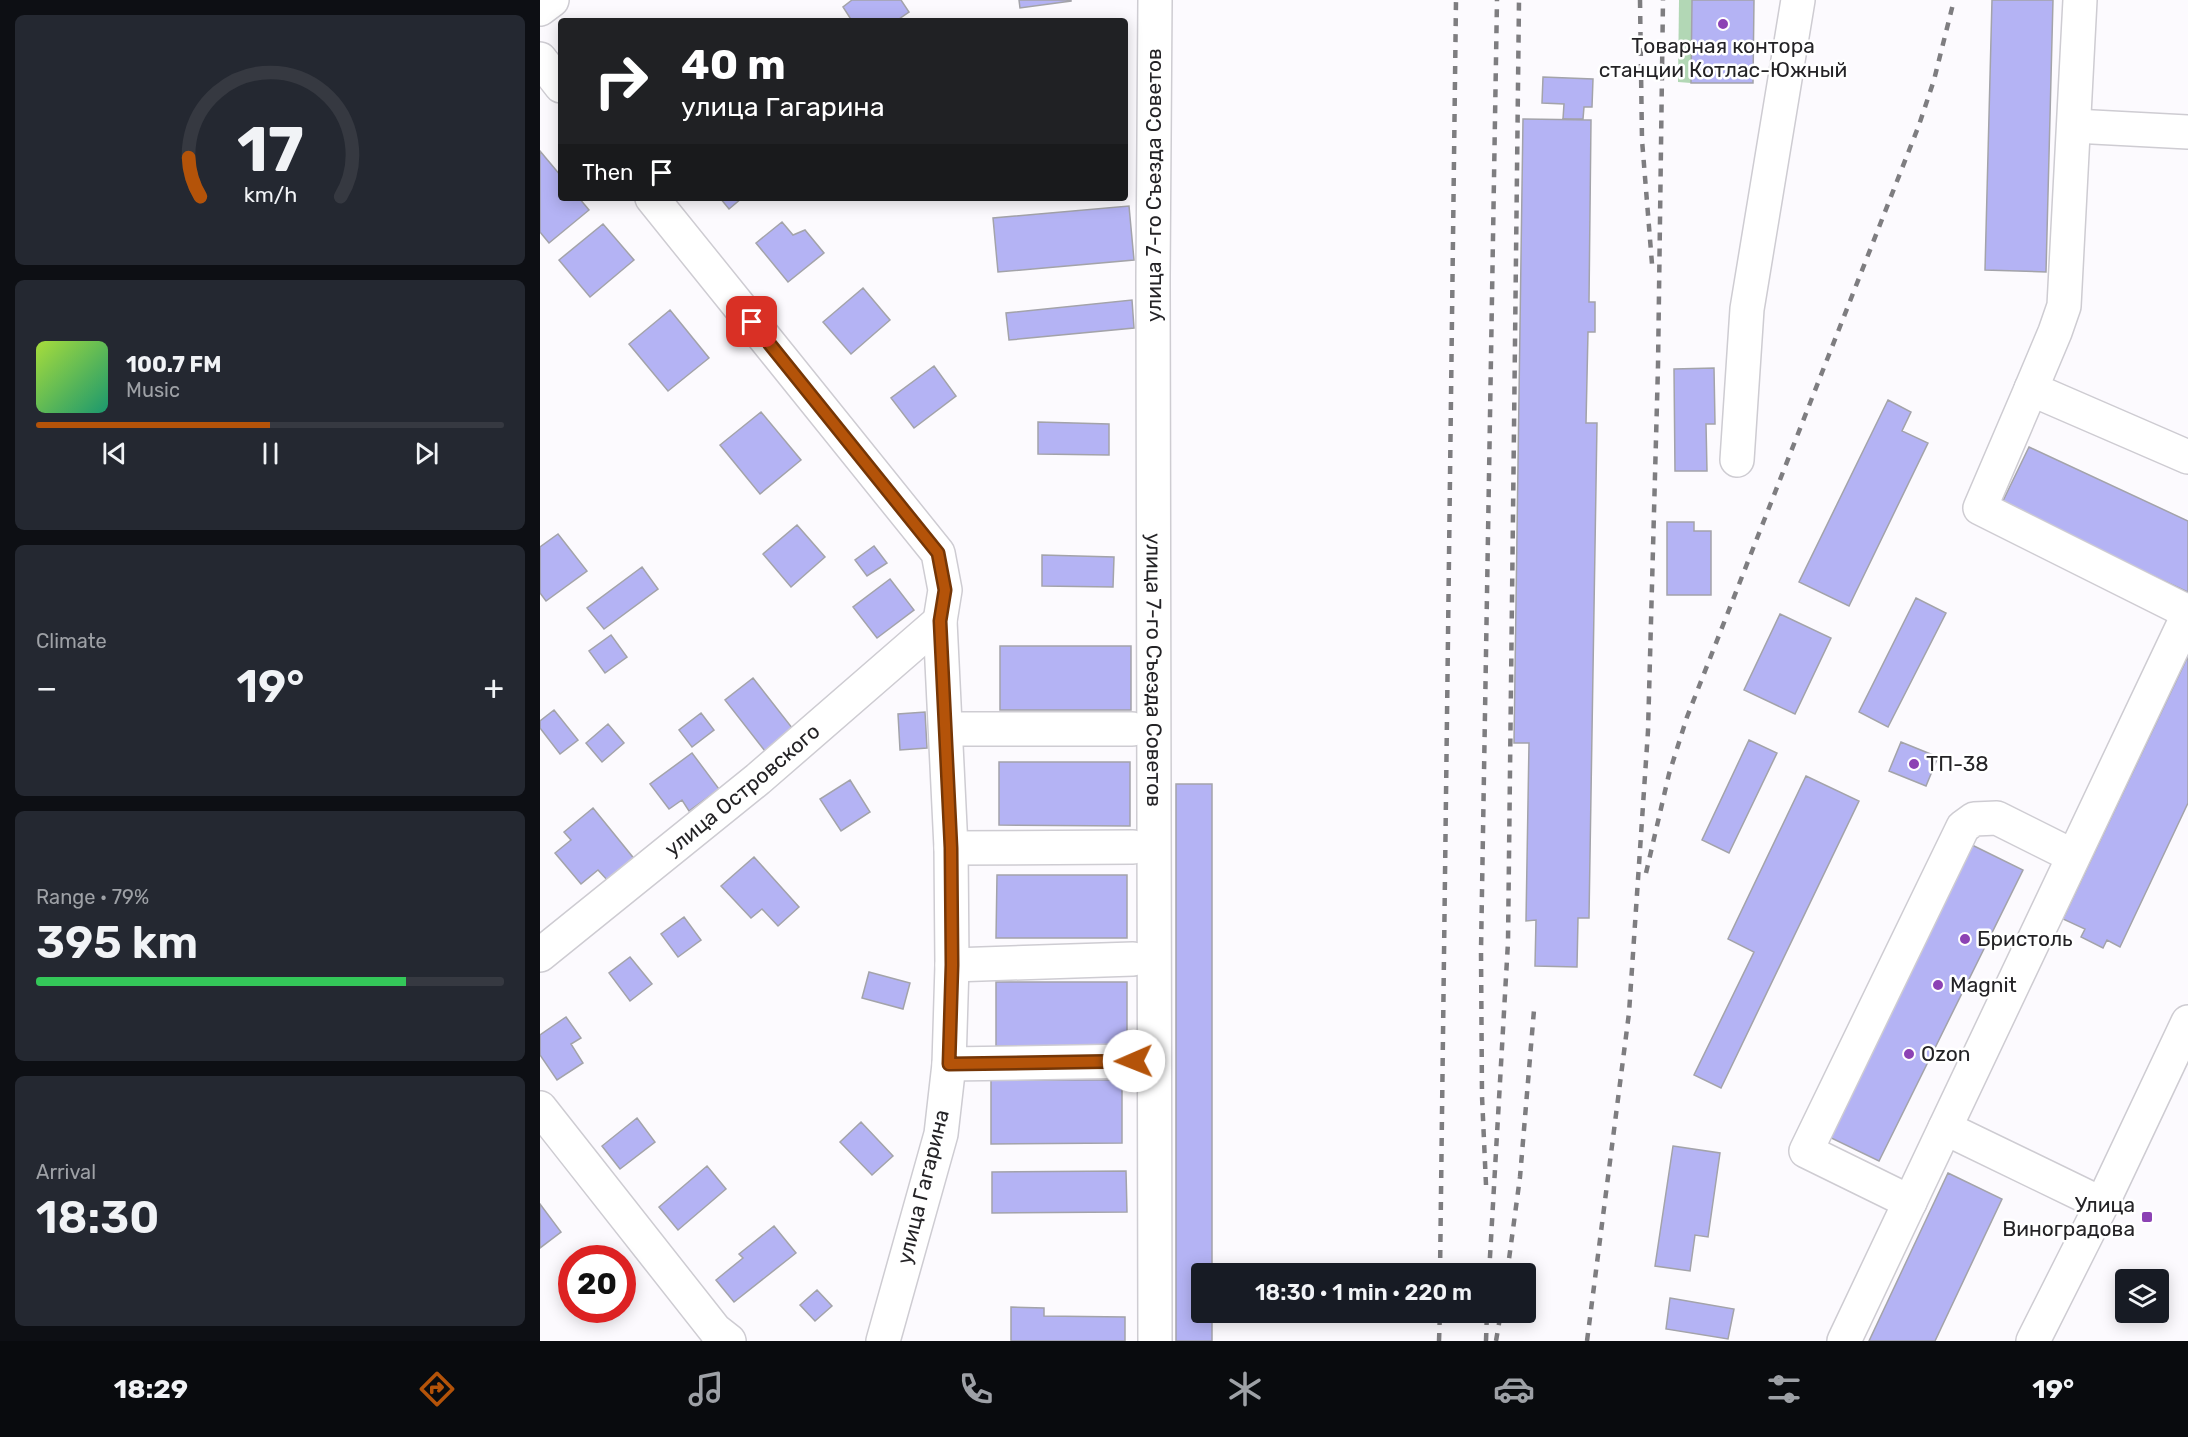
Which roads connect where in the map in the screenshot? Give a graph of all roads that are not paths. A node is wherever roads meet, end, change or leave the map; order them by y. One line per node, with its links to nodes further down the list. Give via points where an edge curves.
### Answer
1 (552, 0): 5 (street)
2 (1155, 0): 33 (street, улица 7-го Съезда Советов)
3 (1798, 0): 13 (street, via 1747,309)
4 (2080, 0): 8 (street)
5 (540, 9)
6 (540, 59): 7 (street)
7 (558, 82)
8 (2074, 126): 9 (street); 11 (street, via 2064,306)
9 (2188, 132)
10 (654, 201): 15 (street, улица Гагарина, via 938,553 945,590)
11 (2031, 389): 12 (street); 14 (street, via 1980,508)
12 (2188, 457)
13 (1737, 460)
14 (2188, 614): 20 (street)
15 (940, 621): 16 (street, улица Гагарина); 21 (street, улица Островского, via 758,779)
16 (946, 729): 17 (street); 19 (street, улица Гагарина)
17 (1132, 729)
18 (1133, 847): 19 (street)
19 (951, 848): 23 (street, улица Гагарина)
20 (2073, 856): 28 (street); 29 (street, via 1997,818 1974,819 1963,827 1806,1151)
21 (540, 955)
22 (1133, 959): 23 (street)
23 (952, 965): 26 (street, улица Гагарина)
24 (2188, 1022): 30 (street)
25 (1134, 1061): 26 (street)
26 (949, 1064): 32 (street, улица Гагарина, via 940,1134)
27 (540, 1108): 31 (street)
28 (1945, 1128): 29 (street); 30 (street)
29 (1910, 1202): 34 (street)
30 (2102, 1204): 35 (street)
31 (716, 1337)
32 (883, 1341)
33 (1155, 1341)
34 (1844, 1341)
35 (2033, 1341)

